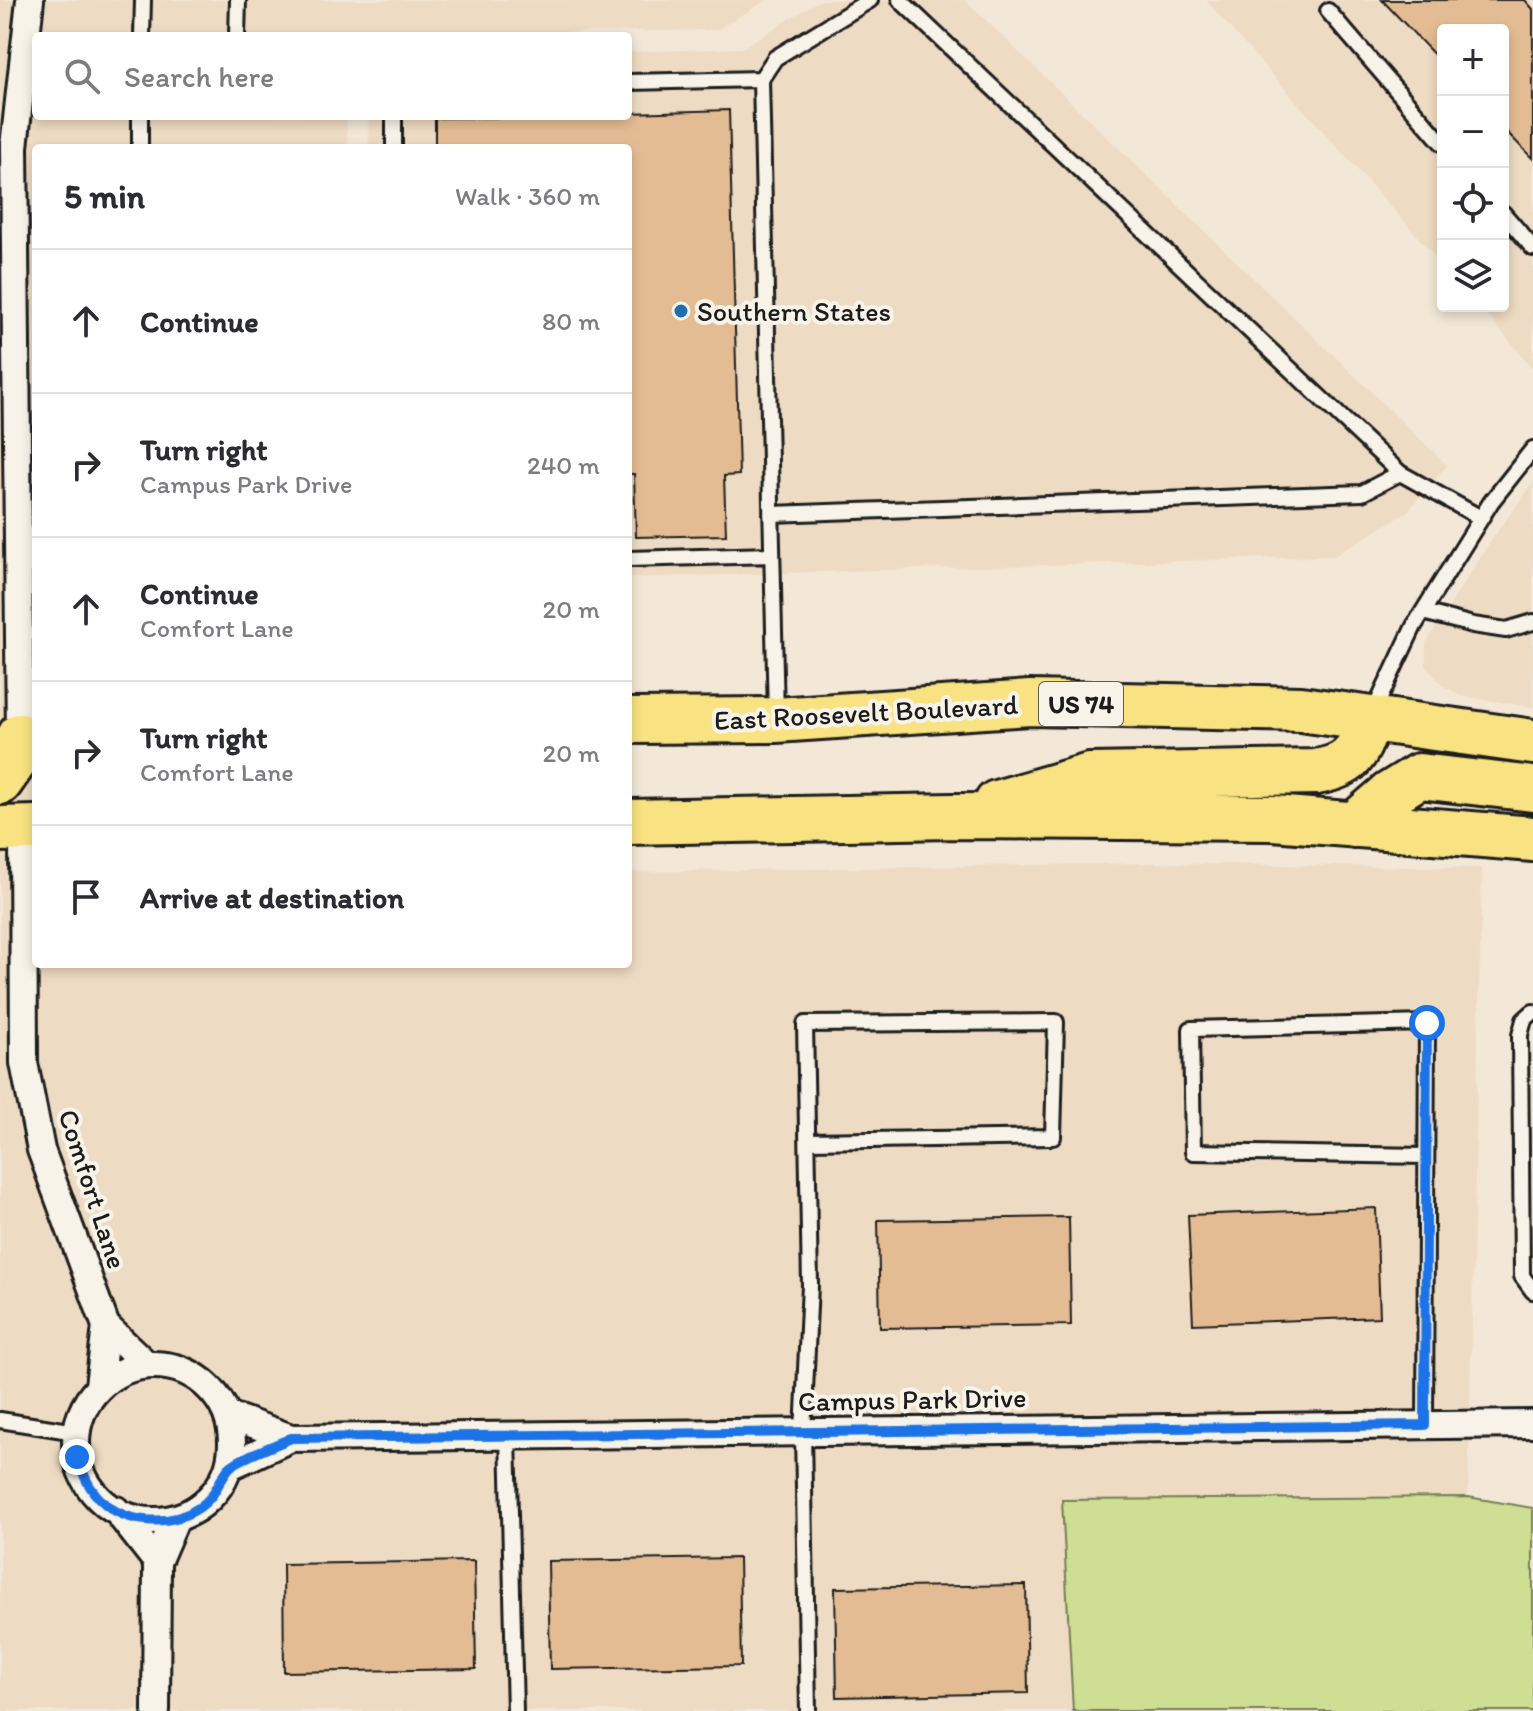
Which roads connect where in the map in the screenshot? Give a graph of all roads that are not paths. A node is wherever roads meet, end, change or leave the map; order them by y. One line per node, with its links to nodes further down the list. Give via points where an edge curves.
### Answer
1 (30, 0): 17 (street)
2 (143, 0): 7 (lane)
3 (238, 0): 8 (lane)
4 (870, 0): 9 (lane, via 775,58)
5 (900, 0): 22 (lane)
6 (1328, 11): 13 (lane)
7 (142, 32)
8 (237, 32)
9 (761, 79): 10 (lane); 23 (lane)
10 (632, 82)
11 (140, 120): 14 (lane)
12 (394, 120): 15 (lane)
13 (1437, 137)
14 (140, 144)
15 (394, 144)
16 (1509, 220): 18 (lane)
17 (8, 239): 19 (street)
18 (1533, 248)
19 (8, 347): 20 (street)
20 (27, 424): 32 (street)
21 (1533, 449): 24 (lane)
22 (1400, 473): 23 (lane, via 1362,493); 24 (lane)
23 (771, 514): 25 (lane)
24 (1481, 518): 27 (lane)
25 (772, 555): 26 (lane); 30 (lane)
26 (632, 559)
27 (1423, 612): 28 (lane, via 1506,630); 29 (lane)
28 (1533, 622)
29 (1370, 719): 30 (highway, East Roosevelt Boulevard / US 74, via 1301,709 1030,703); 33 (highway, East Roosevelt Boulevard / US 74); 36 (highway, via 1356,753 1339,768 1090,776)
30 (776, 720): 31 (highway, East Roosevelt Boulevard / US 74)
31 (632, 721)
32 (19, 736): 34 (highway, via 14,762)
33 (1533, 742)
34 (0, 782)
35 (1533, 789): 39 (highway, via 1419,776)
36 (953, 816): 37 (highway); 39 (highway, via 1273,818)
37 (632, 822)
38 (24, 825): 45 (street, Comfort Lane, via 24,1063 41,1150)
39 (1354, 825): 40 (highway)
40 (1533, 839)
41 (1533, 1012): 44 (lane, via 1520,1035 1522,1276)
42 (808, 1141): 42 (lane, via 805,1024 1056,1022 1053,1137); 53 (lane, via 810,1285)
43 (1426, 1156): 43 (lane, via 1427,1023 1191,1029 1193,1152); 51 (lane)
44 (1533, 1291)
45 (106, 1326): 46 (street, Comfort Lane); 47 (street, Comfort Lane)
46 (146, 1364): 47 (street); 48 (street, via 196,1376)
47 (99, 1386): 52 (street, Comfort Lane, via 84,1407)
48 (228, 1415): 55 (street, Campus Park Drive); 56 (street, via 233,1440)
49 (0, 1420): 52 (lane)
50 (1533, 1424): 51 (street, Campus Park Drive)
51 (1425, 1425): 53 (street, Campus Park Drive)
52 (76, 1432): 57 (street, via 86,1482)
53 (803, 1433): 54 (street, Campus Park Drive); 62 (lane)
54 (508, 1436): 55 (street, Campus Park Drive); 61 (lane)
55 (291, 1438): 56 (street, Campus Park Drive)
56 (230, 1466): 58 (street, via 200,1507)
57 (116, 1510): 58 (street, via 150,1521); 59 (street)
58 (176, 1518): 59 (street)
59 (157, 1562): 60 (street)
60 (156, 1711)
61 (515, 1711)
62 (808, 1711)

